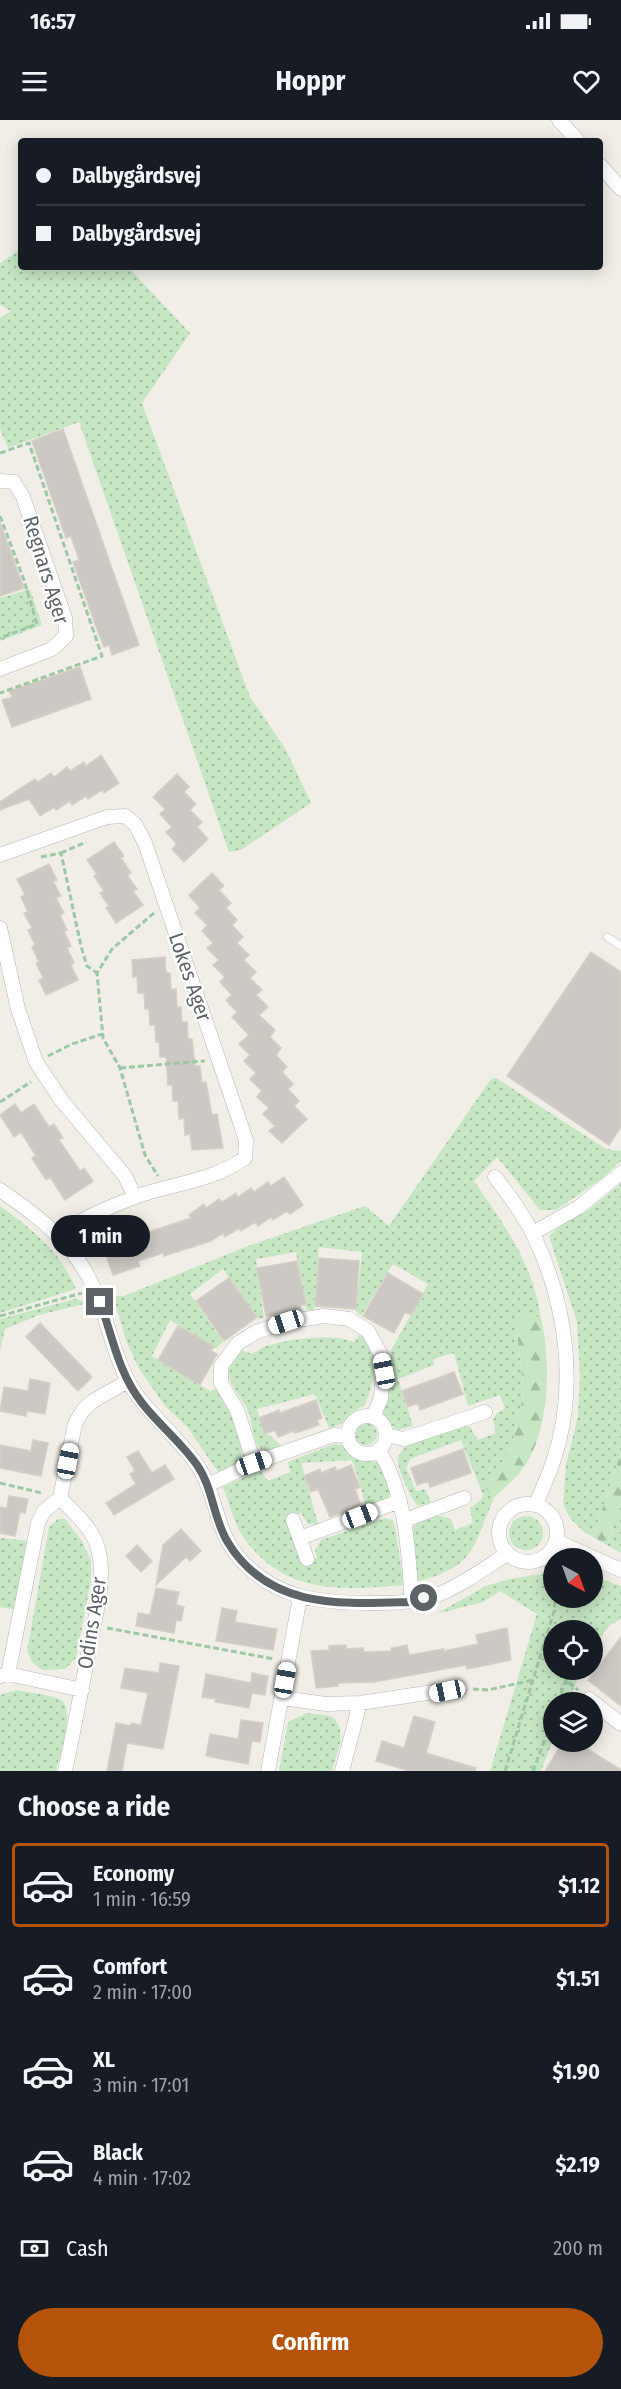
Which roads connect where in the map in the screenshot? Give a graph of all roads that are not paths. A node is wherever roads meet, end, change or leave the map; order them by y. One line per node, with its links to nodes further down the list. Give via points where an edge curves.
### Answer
1 (559, 120): 2 (street)
2 (575, 138)
3 (603, 168): 4 (street)
4 (621, 189)
5 (0, 481): 6 (street, Regnars Ager, via 14,482 23,497 65,618 66,636 52,649)
6 (0, 669)
7 (0, 855): 14 (street, Lokes Ager, via 107,817 125,816 135,824 145,843 246,1140 245,1158 229,1170)
8 (0, 928): 14 (street, via 18,1009 40,1068 62,1101 125,1176)
9 (607, 937): 10 (lane)
10 (621, 946)
11 (621, 1173): 15 (street, via 579,1207)
12 (495, 1177): 15 (street)
13 (0, 1190): 16 (street)
14 (135, 1197): 16 (street, Lokes Ager)
15 (533, 1233): 28 (street, via 551,1276 563,1322 567,1369 564,1416)
16 (59, 1234): 17 (street, via 84,1265 113,1350)
17 (128, 1381): 24 (street, via 142,1404 182,1443); 25 (street, via 83,1410 75,1424)
18 (485, 1413): 20 (street, via 404,1438)
19 (373, 1417): 20 (street, via 379,1419); 21 (street, via 356,1418); 23 (street, via 381,1398 384,1371 368,1331 349,1319 324,1316 256,1332 238,1343 221,1366 221,1383 237,1410)
20 (386, 1435): 22 (street)
21 (347, 1436): 22 (street, via 357,1452 370,1455); 23 (street, via 334,1435)
22 (379, 1450): 27 (street, via 390,1468)
23 (254, 1463): 24 (street)
24 (208, 1485): 36 (street, via 217,1520 241,1560 268,1582)
25 (60, 1498): 38 (street, Odins Ager, via 44,1511 38,1523); 40 (street, Odins Ager, via 86,1524 98,1547 101,1564)
26 (465, 1498): 30 (street)
27 (400, 1501): 30 (street); 31 (street)
28 (536, 1505): 32 (street, via 551,1515); 33 (street, via 517,1506 502,1518 499,1537)
29 (293, 1520): 31 (street)
30 (405, 1520): 37 (street)
31 (300, 1538): 34 (street)
32 (556, 1541): 33 (street, via 552,1549 531,1562); 35 (street)
33 (507, 1554): 37 (street, via 437,1594)
34 (308, 1559)
35 (621, 1570)
36 (300, 1597): 37 (street, via 327,1603); 41 (street)
37 (411, 1602)
38 (4, 1675): 40 (street, Odins Ager)
39 (460, 1688): 42 (street)
40 (82, 1690): 45 (street, Odins Ager)
41 (282, 1698): 42 (street, via 326,1704); 46 (street)
42 (360, 1703): 47 (street)
43 (603, 1709): 44 (street)
44 (621, 1724)
45 (65, 1771)
46 (268, 1771)
47 (342, 1771)

